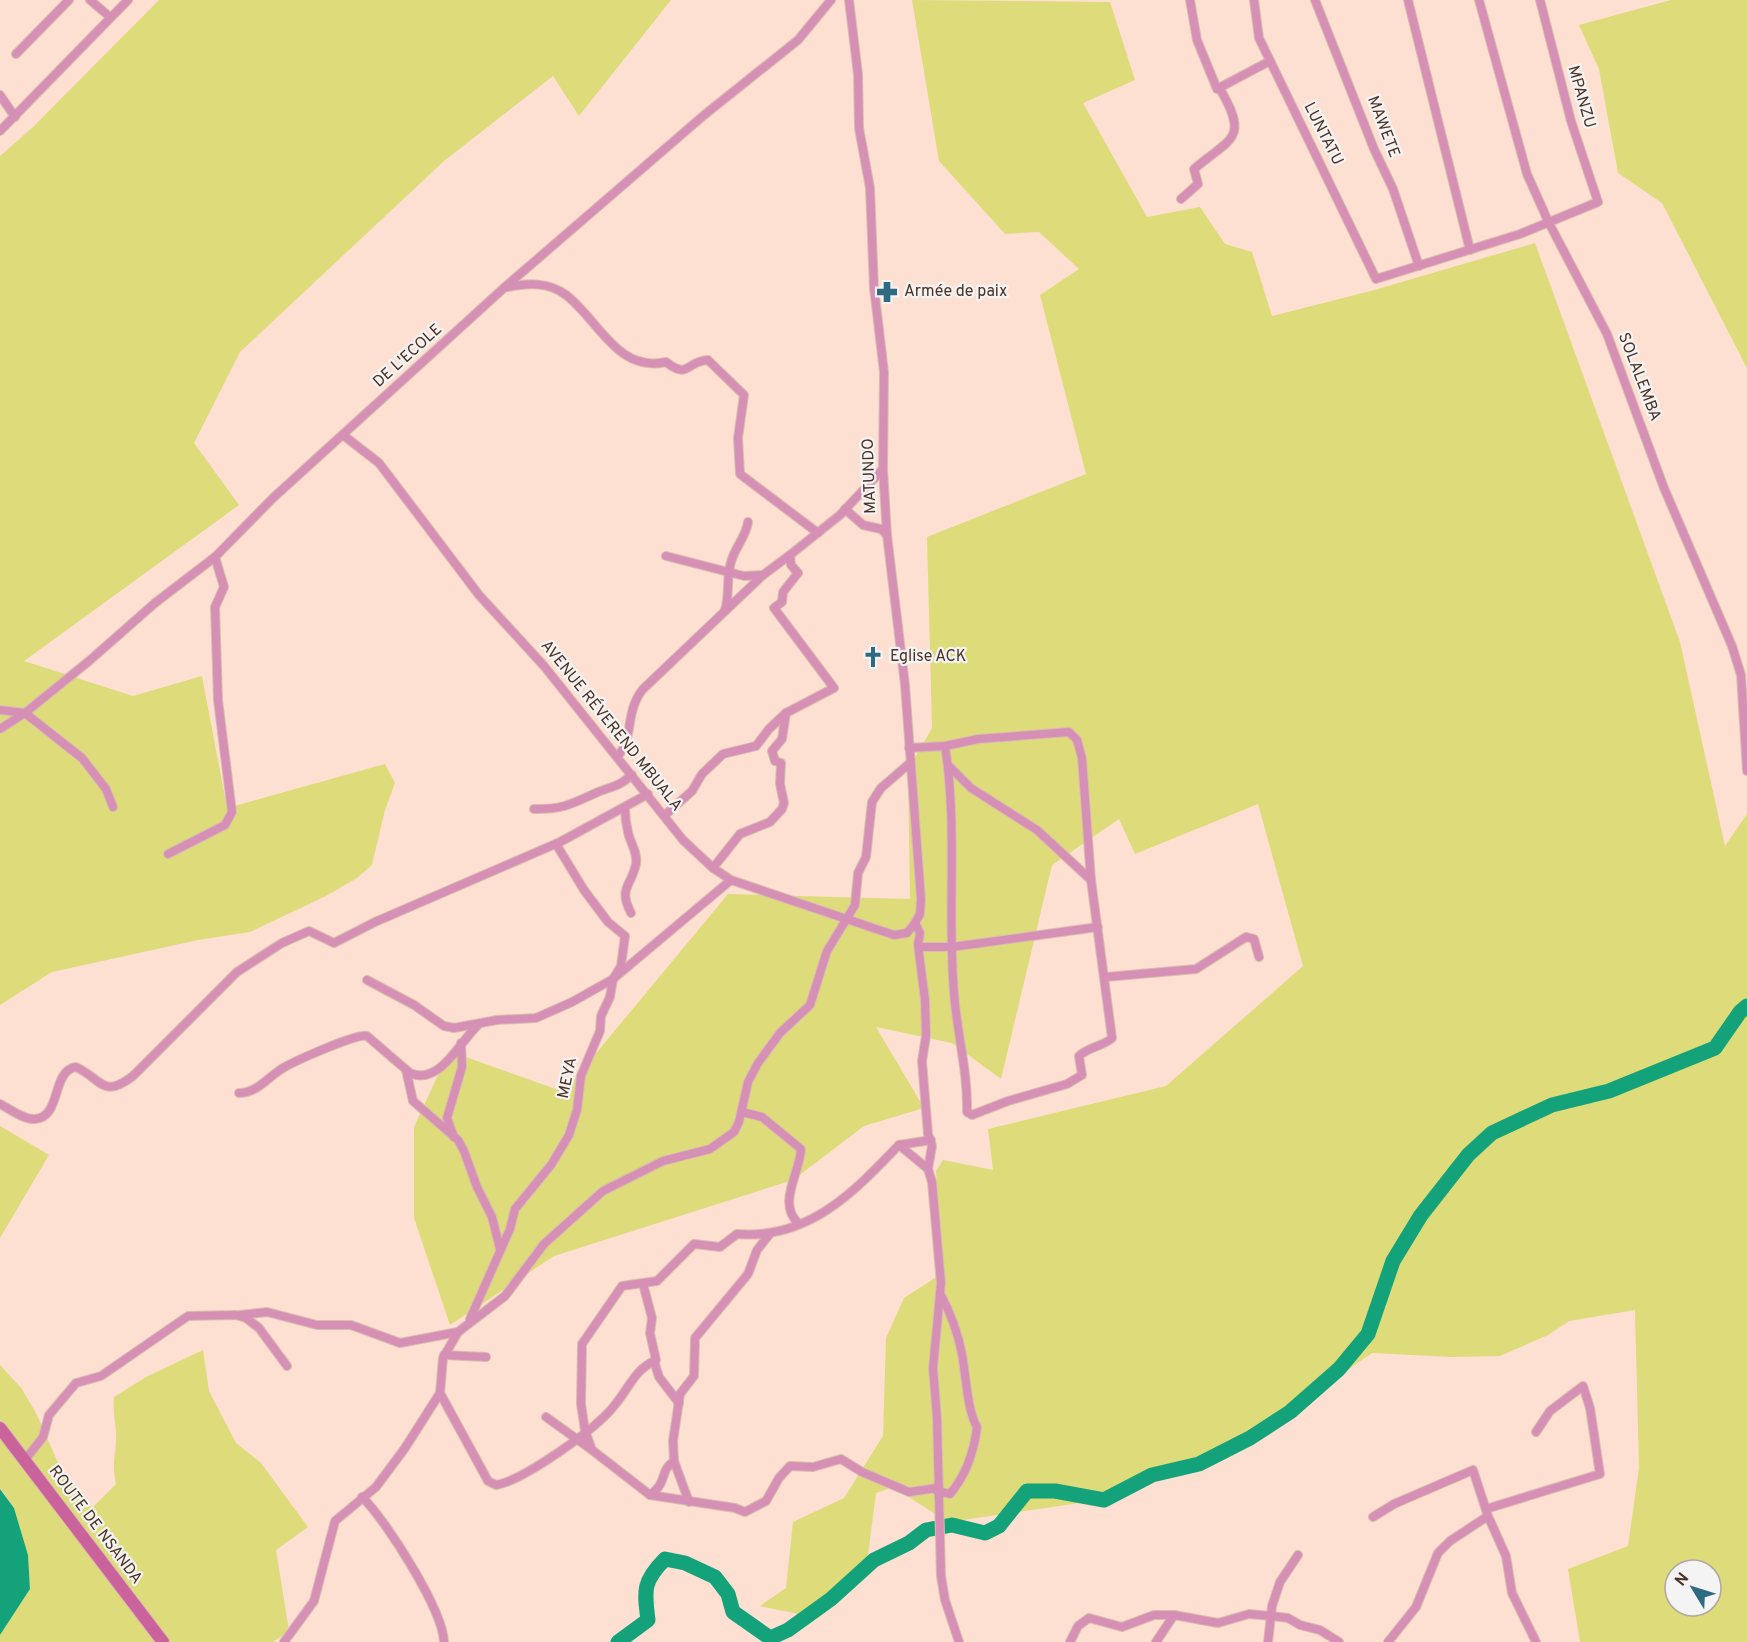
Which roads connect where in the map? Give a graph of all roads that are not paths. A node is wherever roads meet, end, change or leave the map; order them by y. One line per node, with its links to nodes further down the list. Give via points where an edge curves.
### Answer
1 (69, 0): 13 (street)
2 (90, 0): 12 (street)
3 (128, 0): 12 (street)
4 (831, 0): 23 (street, DE L'ECOLE, via 798,40 703,116)
5 (849, 0): 25 (street, MATUNDO, via 858,74 859,128 870,188 874,288 884,372)
6 (1190, 0): 15 (street, via 1201,50 1214,86)
7 (1254, 0): 14 (street, LUNTATU, via 1258,38)
8 (1316, 0): 22 (street, MAWETE)
9 (1408, 0): 21 (street)
10 (1479, 0): 20 (street, SOLALEMBA, via 1527,174)
11 (1540, 0): 20 (street, MPANZU, via 1571,121 1598,202)
12 (110, 17): 17 (street)
13 (16, 54)
14 (1270, 62): 15 (street); 22 (street, LUNTATU, via 1374,278)
15 (1220, 89): 19 (street, via 1235,117 1233,135 1226,146 1194,169 1198,184)
16 (0, 95): 17 (street)
17 (15, 117): 18 (street)
18 (0, 131)
19 (1181, 199)
20 (1549, 223): 21 (street); 45 (street, SOLALEMBA, via 1607,334 1664,488 1732,646 1741,675)
21 (1470, 250): 22 (street)
22 (1419, 266)
23 (505, 287): 24 (street, DE L'ECOLE); 28 (street, via 534,283 566,295 603,337 630,359 666,362 677,371 699,360 708,360 744,395 738,438 740,474)
24 (343, 435): 32 (street, DE L'ECOLE); 42 (street, AVENUE RÉVEREND MBUALA, via 379,463 479,595 544,666)
25 (883, 469): 26 (street); 29 (street, MATUNDO)
26 (845, 509): 28 (street); 29 (street, via 863,525 881,529)
27 (748, 522): 33 (street)
28 (818, 533): 30 (street)
29 (887, 535): 41 (street, MATUNDO)
30 (790, 555): 34 (street); 38 (street, via 791,565 798,573 783,592 782,602 774,608 834,688)
31 (666, 556): 33 (street)
32 (215, 557): 37 (street, DE L'ECOLE, via 154,603); 53 (street, via 224,587 215,607 218,700 232,812 225,825)
33 (729, 572): 34 (street); 35 (street)
34 (763, 575): 35 (street)
35 (724, 610): 42 (street, via 634,700 624,748)
36 (0, 710): 37 (street)
37 (25, 713): 39 (street, DE L'ECOLE); 48 (street, via 82,758 106,789)
38 (786, 713): 51 (street, via 756,746 723,754 702,774 692,791); 54 (street, via 782,739 771,751 775,761 781,763 782,809 770,822 740,834)
39 (0, 729)
40 (945, 746): 41 (street); 44 (street); 56 (street, via 978,739 1069,732 1077,740 1082,758)
41 (909, 748): 43 (street, MATUNDO)
42 (617, 757): 46 (street, AVENUE RÉVEREND MBUALA)
43 (910, 763): 58 (street, via 881,788 872,802 857,899); 59 (street, MATUNDO, via 921,899)
44 (948, 764): 56 (street, via 971,788 1037,830); 63 (street, via 953,842)
45 (1747, 771)
46 (632, 775): 47 (street, AVENUE RÉVEREND MBUALA); 49 (street, via 616,788 602,790 568,807)
47 (648, 794): 50 (street); 51 (street, AVENUE RÉVEREND MBUALA)
48 (113, 807)
49 (534, 808)
50 (625, 808): 52 (street); 57 (street, via 636,864 625,890 624,900)
51 (665, 814): 54 (street, AVENUE RÉVEREND MBUALA, via 690,848)
52 (556, 844): 66 (street, MEYA, via 584,890 608,922 625,936 621,966); 72 (street, via 375,922 334,944 309,931 282,943 237,972 133,1076 116,1088 106,1088 76,1067 65,1073 52,1106 42,1117 25,1117)
53 (168, 854)
54 (713, 868): 55 (street, AVENUE RÉVEREND MBUALA)
55 (731, 880): 58 (street, AVENUE RÉVEREND MBUALA); 66 (street)
56 (1091, 880): 60 (street)
57 (631, 913)
58 (846, 920): 61 (street, AVENUE RÉVEREND MBUALA); 73 (street, via 827,951 810,1005 780,1033 758,1063 748,1082)
59 (915, 923): 61 (street); 62 (street, MATUNDO, via 921,933)
60 (1098, 927): 63 (street); 65 (street)
61 (900, 936): 62 (street, AVENUE RÉVEREND MBUALA)
62 (918, 946): 63 (street); 75 (street, MATUNDO, via 926,1009 922,1061)
63 (952, 947): 65 (street, via 969,1115 1052,1089 1082,1075 1079,1056 1112,1038)
64 (1259, 957): 65 (street, via 1254,939 1246,937 1196,969)
65 (1106, 977)
66 (613, 979): 68 (street, via 544,1016); 80 (street, MEYA, via 600,1031 581,1076 569,1135 551,1166 515,1209)
67 (367, 980): 68 (street, via 444,1026)
68 (479, 1024): 69 (street)
69 (461, 1043): 70 (street, via 433,1073 416,1076); 74 (street, via 460,1076 447,1118)
70 (406, 1070): 71 (street, via 367,1036 358,1035 297,1060 261,1085); 74 (street, via 413,1101)
71 (239, 1093)
72 (0, 1104)
73 (742, 1112): 78 (street, via 762,1117 801,1149 789,1200 790,1212); 84 (street, via 734,1132 721,1144 651,1165 591,1199 544,1244 505,1296)
74 (454, 1137): 80 (street, via 488,1207)
75 (931, 1140): 76 (street); 77 (street, MATUNDO)
76 (899, 1145): 77 (street); 78 (street, via 866,1180 812,1221)
77 (928, 1168): 82 (street, MATUNDO)
78 (798, 1223): 79 (street, via 790,1230)
79 (769, 1235): 81 (street, via 737,1234 720,1247 694,1244 657,1281); 91 (street, via 757,1250 748,1274 698,1332 693,1344 694,1376 680,1394)
80 (500, 1249): 84 (street, MEYA)
81 (643, 1284): 88 (street, via 652,1317); 94 (street, via 628,1283 619,1289 585,1337 581,1353)
82 (940, 1293): 100 (street, via 933,1368); 100 (street, via 956,1334 971,1417 977,1427 970,1462 956,1486 950,1494)
83 (236, 1315): 85 (street, via 267,1312 316,1325 351,1325 400,1342); 89 (street, via 259,1328); 98 (street, via 188,1316 109,1371 76,1383 49,1415 43,1437)
84 (469, 1322): 85 (street)
85 (458, 1332): 86 (street)
86 (444, 1355): 87 (street); 90 (street)
87 (486, 1357)
88 (654, 1361): 91 (street, via 659,1377); 94 (street, via 642,1366 613,1408)
89 (287, 1366)
90 (440, 1393): 96 (street, via 488,1481 496,1485 520,1477); 102 (street, via 376,1487)
91 (679, 1403): 99 (street)
92 (546, 1417): 96 (street)
93 (0, 1428): 98 (street, ROUTE DE NSANDA)
94 (585, 1431): 96 (street); 97 (street)
95 (1536, 1432): 104 (street, via 1550,1411 1583,1386 1600,1474)
96 (575, 1438): 97 (street)
97 (592, 1450): 101 (street)
98 (25, 1460): 109 (street, ROUTE DE NSANDA)
99 (674, 1461): 101 (street, via 666,1468 661,1487); 103 (street)
100 (937, 1490): 103 (street, via 909,1492 841,1459 813,1467 790,1466 778,1478 766,1501 746,1512); 112 (street, via 940,1576)
101 (650, 1495): 103 (street)
102 (363, 1497): 110 (street, via 335,1521 314,1601); 111 (street, via 383,1520 432,1599 444,1629)
103 (689, 1502)
104 (1487, 1513): 105 (street, via 1473,1470); 117 (street, via 1438,1554 1416,1607); 118 (street, via 1506,1556 1512,1593)
105 (1373, 1517)
106 (1298, 1555): 108 (street, via 1280,1582)
107 (1174, 1615): 108 (street, via 1218,1623 1249,1614); 113 (street, via 1145,1617 1122,1627 1089,1618 1078,1626); 114 (street)
108 (1272, 1616): 115 (street); 116 (street, via 1320,1630)
109 (163, 1642)
110 (284, 1642)
111 (444, 1642)
112 (959, 1642)
113 (1070, 1642)
114 (1156, 1642)
115 (1268, 1642)
116 (1339, 1642)
117 (1388, 1642)
118 (1536, 1642)

